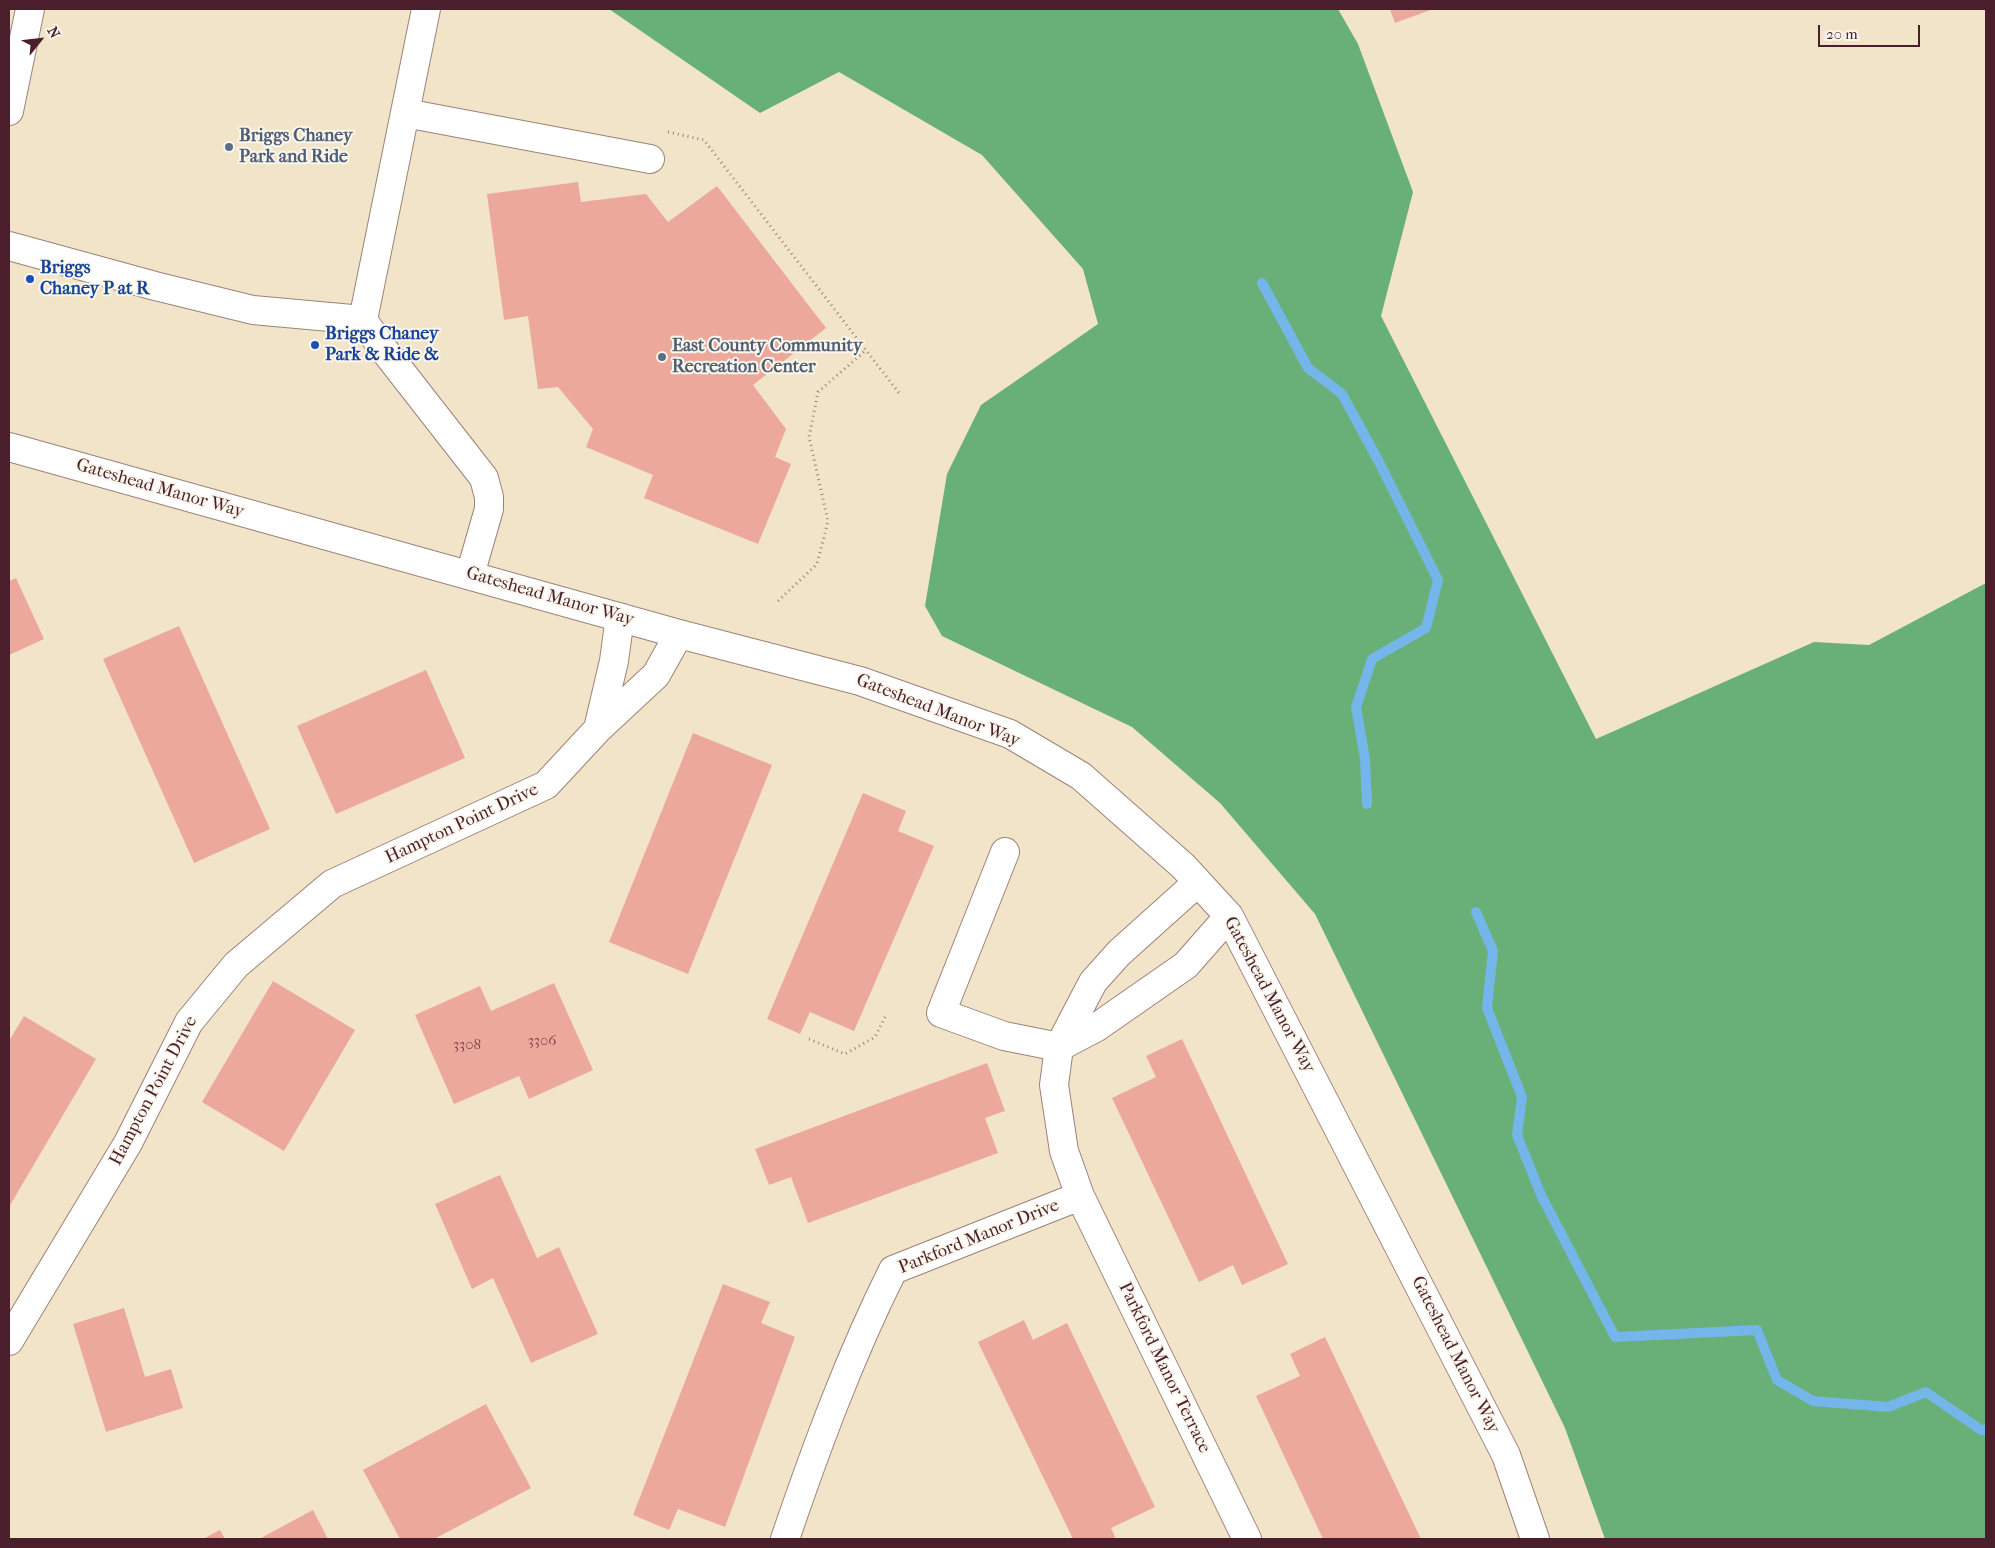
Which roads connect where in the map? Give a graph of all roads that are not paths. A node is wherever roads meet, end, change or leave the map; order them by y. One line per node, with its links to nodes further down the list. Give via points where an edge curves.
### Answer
1 (30, 9): 3 (street)
2 (426, 9): 4 (street)
3 (9, 111)
4 (405, 113): 5 (street); 7 (street)
5 (650, 159)
6 (9, 246): 7 (street, via 254,310)
7 (363, 320): 9 (street, via 484,478 489,509)
8 (9, 447): 9 (street, Gateshead Manor Way)
9 (470, 575): 10 (street, Gateshead Manor Way)
10 (620, 617): 11 (street, Gateshead Manor Way); 12 (street, via 614,661)
11 (679, 634): 12 (street, Hampton Point Drive, via 656,675); 14 (street, Gateshead Manor Way, via 860,681 1010,734 1081,776)
12 (598, 729): 18 (street, Hampton Point Drive, via 546,784 332,884 236,964 189,1022 128,1143)
13 (1005, 852): 16 (street, via 941,1013 1004,1036)
14 (1198, 882): 15 (street, Gateshead Manor Way); 16 (street, Parkford Manor Drive, via 1118,953 1093,982)
15 (1230, 916): 16 (street, via 1186,964 1097,1027); 21 (street, Gateshead Manor Way, via 1506,1455)
16 (1059, 1047): 17 (street, Parkford Manor Drive, via 1054,1085 1064,1151)
17 (1080, 1196): 19 (street, Parkford Manor Drive, via 893,1270 866,1324); 20 (street, Parkford Manor Terrace)
18 (9, 1341)
19 (785, 1539)
20 (1247, 1539)
21 (1535, 1539)

